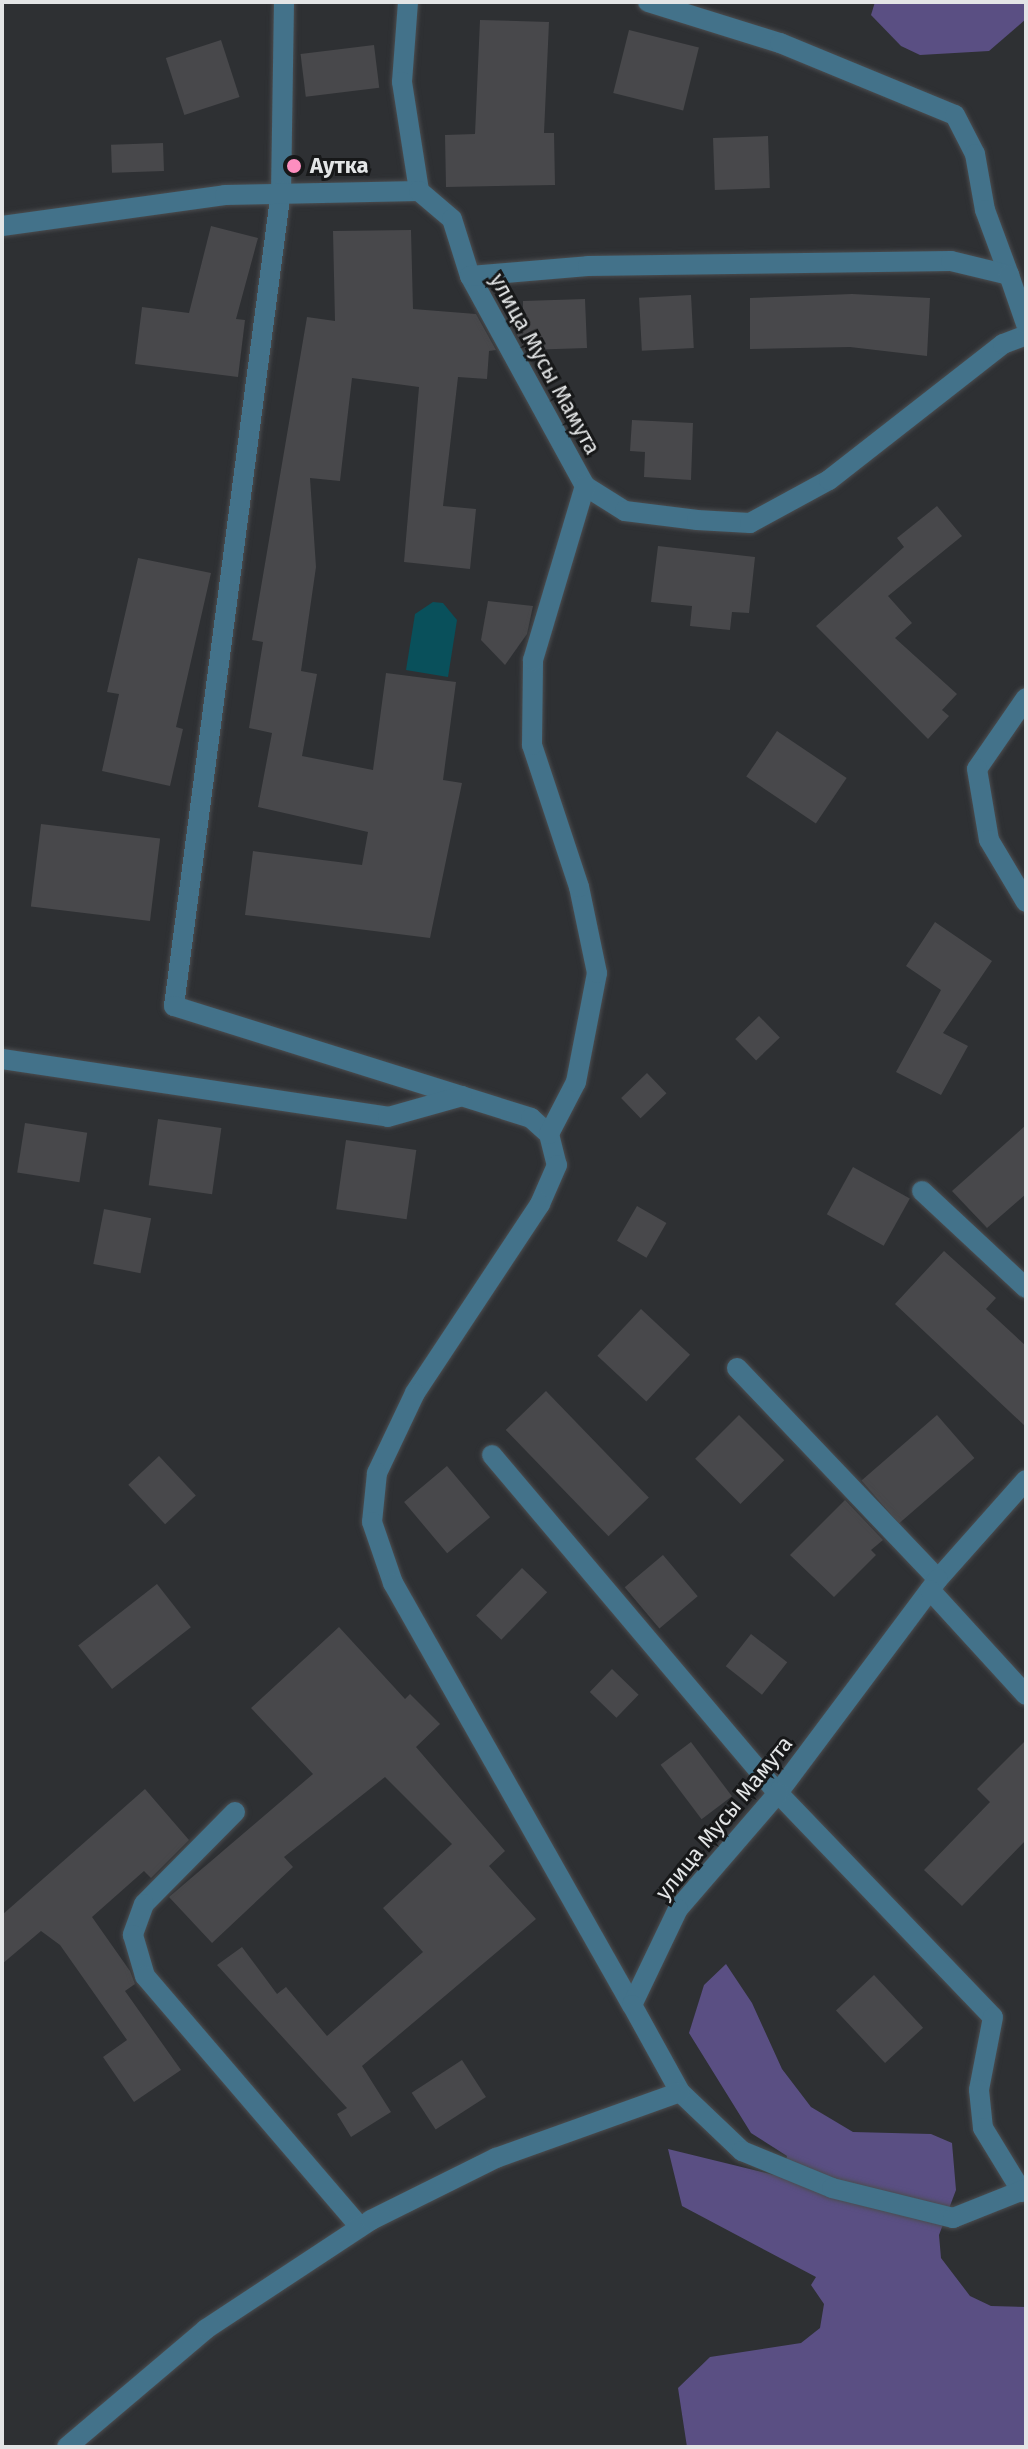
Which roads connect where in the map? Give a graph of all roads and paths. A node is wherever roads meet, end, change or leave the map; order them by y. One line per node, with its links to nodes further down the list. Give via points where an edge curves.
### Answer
1 (284, 2): 4 (street)
2 (408, 2): 5 (street, via 402,82)
3 (648, 2): 7 (street, via 780,43 955,115 975,154 985,210)
4 (281, 191): 5 (street); 6 (street); 14 (street, via 174,1006)
5 (419, 191): 8 (street, улица Мусы Мамута, via 452,219)
6 (2, 226)
7 (1009, 275): 8 (street, via 951,261 588,266); 9 (street)
8 (470, 276): 10 (street, улица Мусы Мамута)
9 (1026, 324): 10 (street, улица Мусы Мамута, via 829,480 750,523 625,511)
10 (585, 486): 15 (street, via 533,660 532,745 579,887 597,973 576,1082)
11 (1026, 698): 12 (street, via 977,769 989,840)
12 (1026, 902)
13 (2, 1059): 14 (street, via 388,1117)
14 (462, 1096): 15 (street, via 531,1118)
15 (549, 1134): 25 (street, via 557,1165 540,1204 415,1393 377,1473 372,1522 393,1583)
16 (922, 1191): 17 (street)
17 (1026, 1288)
18 (737, 1368): 21 (street)
19 (492, 1455): 23 (street)
20 (1026, 1480): 21 (street, улица Мусы Мамута)
21 (934, 1584): 22 (street); 23 (street, улица Мусы Мамута)
22 (1026, 1695)
23 (778, 1793): 25 (street, улица Мусы Мамута, via 678,1909); 27 (street, via 993,2017 979,2090 983,2128)
24 (235, 1812): 28 (street, via 144,1904 133,1935 141,1962 230,2081)
25 (632, 2005): 26 (street)
26 (680, 2092): 27 (street, via 742,2151 832,2188 953,2218); 28 (street, via 496,2158)
27 (1024, 2191)
28 (360, 2227): 29 (street, via 206,2329)
29 (67, 2447)

